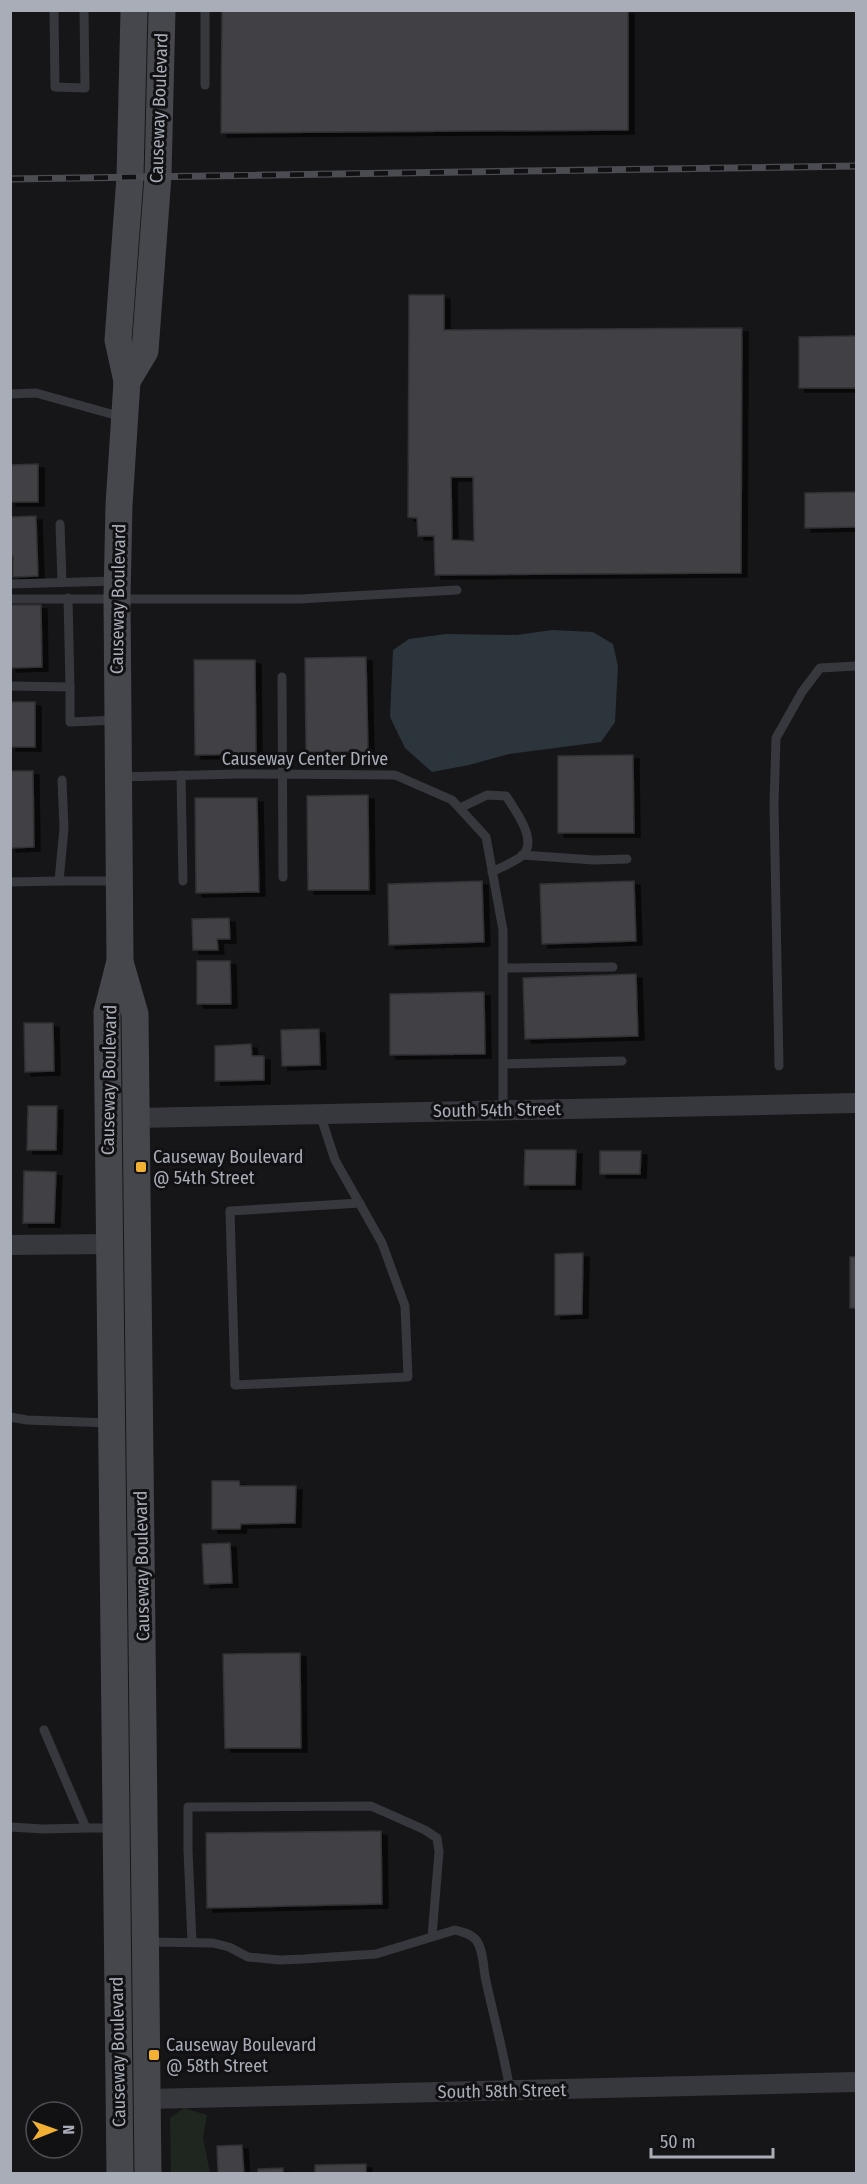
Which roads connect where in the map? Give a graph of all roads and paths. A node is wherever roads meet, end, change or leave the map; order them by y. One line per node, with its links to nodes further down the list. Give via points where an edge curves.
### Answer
1 (54, 10): 2 (lane, via 55,87 85,88)
2 (84, 10)
3 (134, 10): 7 (main road, Causeway Boulevard, via 130,177 118,340)
4 (162, 10): 7 (main road, Causeway Boulevard, via 158,176 145,351)
5 (205, 10): 6 (lane)
6 (206, 85)
7 (127, 381): 9 (main road, Causeway Boulevard)
8 (10, 394): 9 (lane, via 36,393)
9 (124, 418): 13 (main road, Causeway Boulevard)
10 (60, 524): 11 (lane)
11 (62, 582): 12 (lane); 13 (lane)
12 (10, 584)
13 (117, 590): 14 (lane, via 300,599); 15 (lane); 21 (main road, Causeway Boulevard)
14 (457, 590)
15 (68, 598): 16 (lane); 20 (lane)
16 (10, 599)
17 (856, 666): 41 (lane, via 820,668 776,738)
18 (282, 677): 22 (lane)
19 (10, 686): 20 (lane)
20 (70, 687): 21 (lane, via 70,722)
21 (117, 720): 24 (main road, Causeway Boulevard)
22 (282, 774): 23 (lane, Causeway Center Drive); 26 (lane, Causeway Center Drive, via 395,775 452,800); 30 (lane)
23 (182, 775): 24 (lane, Causeway Center Drive); 33 (lane)
24 (117, 777): 32 (main road, Causeway Boulevard)
25 (62, 780): 31 (lane, via 64,828)
26 (460, 808): 27 (lane, via 487,795 506,796 528,839); 29 (lane, Causeway Center Drive, via 486,837)
27 (522, 855): 28 (lane); 29 (lane)
28 (627, 859)
29 (492, 872): 37 (lane, Causeway Center Drive, via 503,930)
30 (283, 877)
31 (59, 881): 32 (lane); 34 (lane)
32 (119, 881): 35 (main road, Causeway Boulevard)
33 (183, 881)
34 (10, 882)
35 (120, 961): 38 (main road, Causeway Boulevard); 45 (main road, Causeway Boulevard, via 135,1014)
36 (613, 967): 37 (lane)
37 (503, 968): 40 (lane, Causeway Center Drive)
38 (111, 996): 45 (main road, via 122,1034 123,1105 125,1113); 47 (main road, Causeway Boulevard, via 107,1012)
39 (622, 1061): 40 (lane)
40 (503, 1064): 43 (lane, Causeway Center Drive)
41 (779, 1066)
42 (856, 1103): 43 (street, South 54th Street)
43 (503, 1110): 44 (street, South 54th Street)
44 (320, 1114): 45 (street, South 54th Street); 46 (lane, via 335,1160)
45 (137, 1118): 51 (main road, Causeway Boulevard)
46 (360, 1203): 46 (lane, via 382,1243 405,1306 408,1377 235,1385 230,1211)
47 (109, 1244): 48 (street); 50 (main road, Causeway Boulevard); 51 (main road, via 122,1251 128,1458 130,1468)
48 (10, 1245)
49 (10, 1417): 50 (lane)
50 (111, 1423): 52 (main road, Causeway Boulevard)
51 (141, 1477): 58 (main road, Causeway Boulevard)
52 (114, 1697): 56 (main road, Causeway Boulevard); 62 (main road, via 129,1726 133,2079)
53 (44, 1730): 55 (lane)
54 (10, 1827): 55 (lane)
55 (86, 1827): 56 (lane)
56 (116, 1828): 63 (main road, Causeway Boulevard)
57 (432, 1936): 59 (lane, via 376,1954 280,1960 248,1957 229,1947); 59 (lane, via 439,1852 437,1838 425,1830 371,1806 189,1807); 61 (lane, via 455,1930 477,1941)
58 (146, 1942): 59 (lane); 62 (main road, Causeway Boulevard)
59 (192, 1942)
60 (856, 2082): 61 (street, South 58th Street)
61 (510, 2091): 62 (street, South 58th Street)
62 (147, 2099): 64 (main road, Causeway Boulevard)
63 (120, 2174)
64 (148, 2174)

